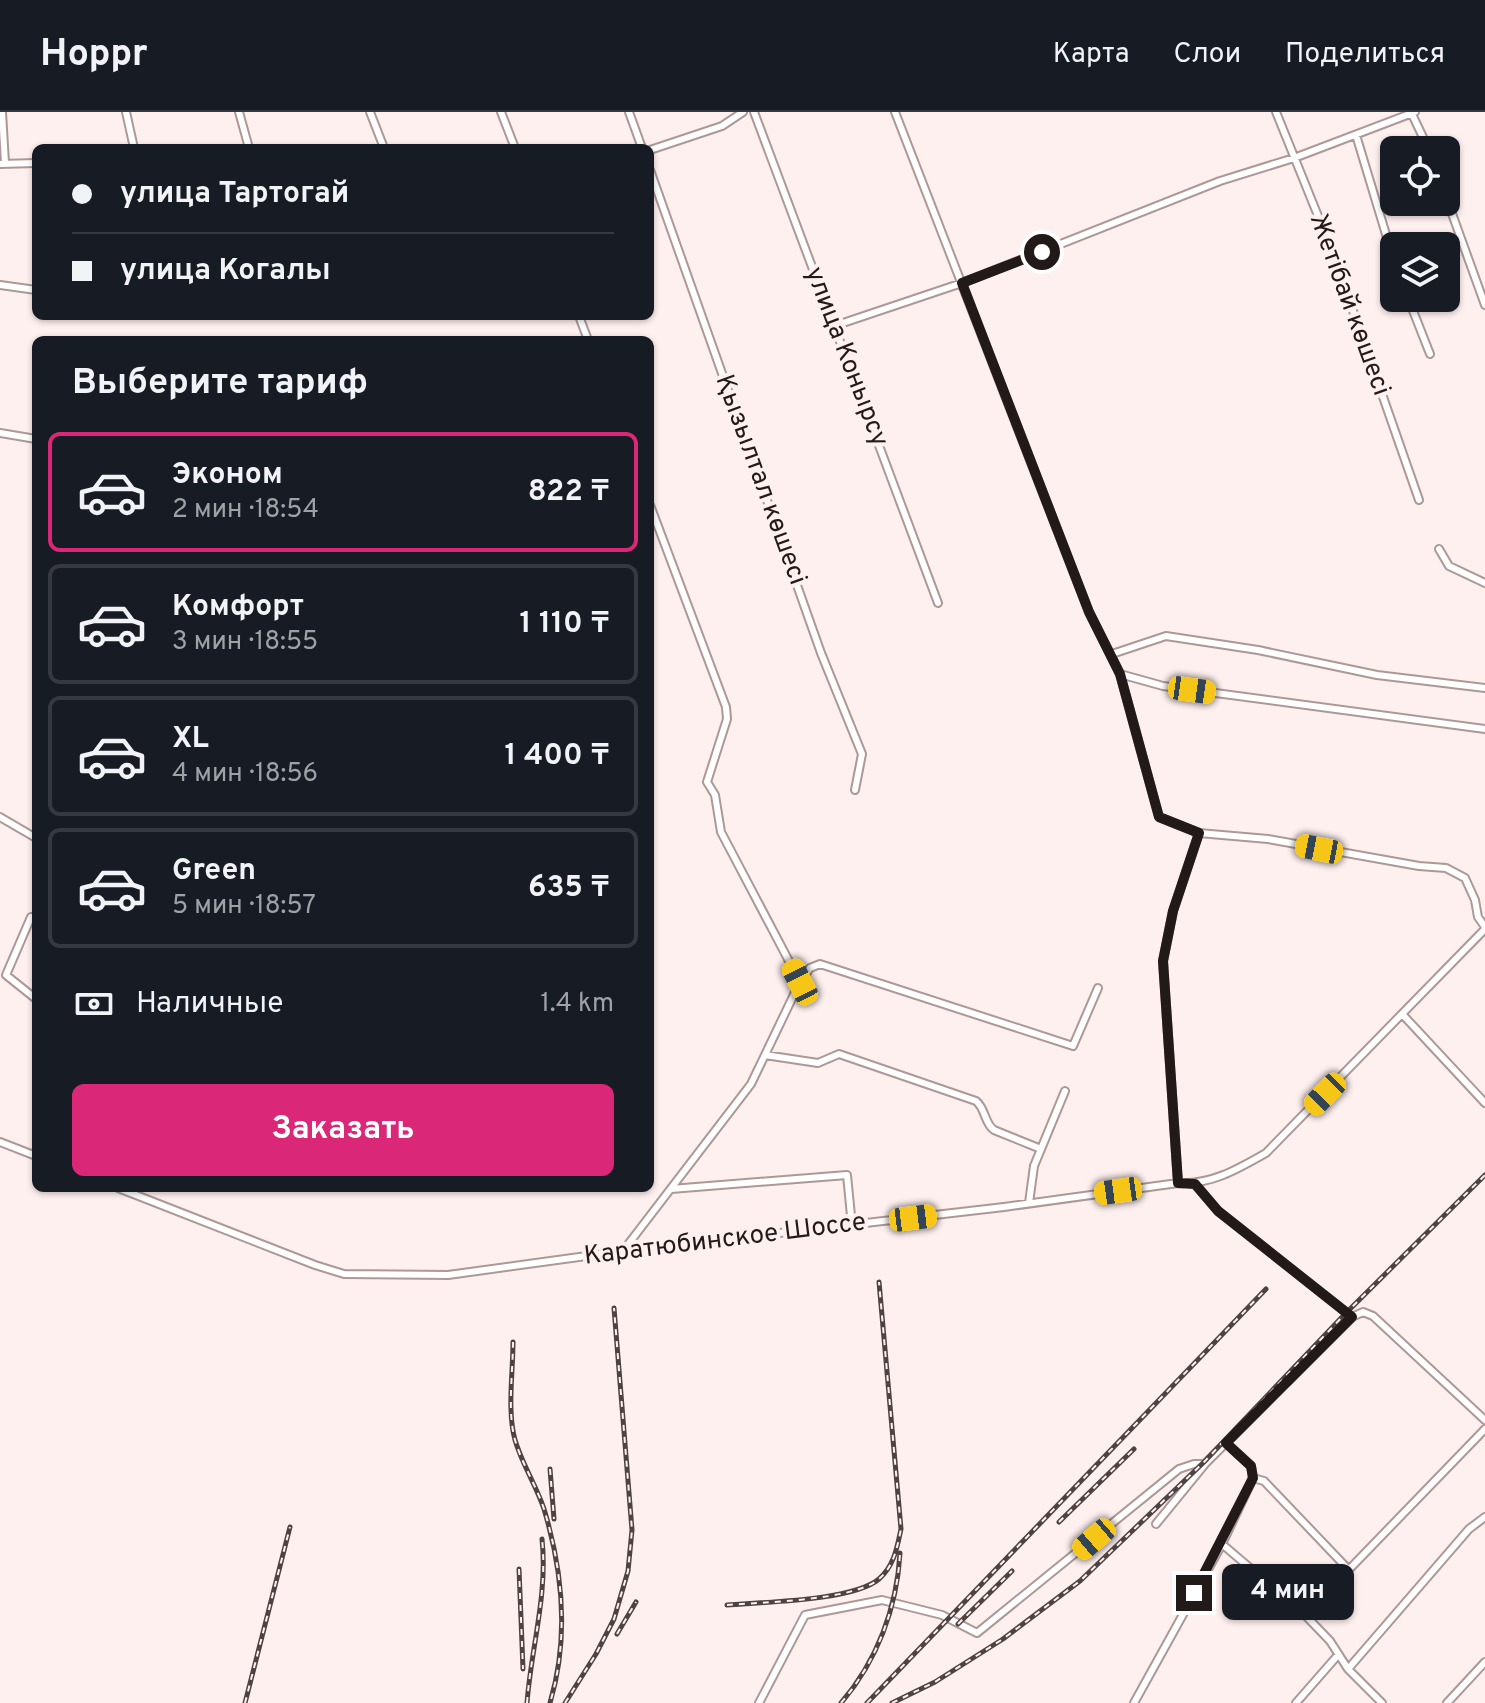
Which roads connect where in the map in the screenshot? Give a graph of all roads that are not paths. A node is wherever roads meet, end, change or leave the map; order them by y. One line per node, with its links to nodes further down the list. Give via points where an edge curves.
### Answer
1 (2, 112): 22 (street)
2 (126, 112): 14 (street)
3 (239, 112): 15 (street)
4 (370, 112): 16 (street)
5 (501, 112): 17 (street)
6 (629, 112): 18 (street)
7 (743, 112): 19 (street, via 722,126)
8 (754, 112): 31 (street, улица Конырсу)
9 (895, 112): 26 (street)
10 (1276, 112): 20 (street, Жетібай көшесі)
11 (1413, 112): 12 (street); 13 (street)
12 (1356, 135): 20 (street); 25 (street)
13 (1423, 136)
14 (133, 144)
15 (248, 144)
16 (382, 144)
17 (513, 144)
18 (641, 144)
19 (654, 149)
20 (1294, 158): 26 (street, via 1220,181); 35 (street, Жетібай көшесі)
21 (32, 163): 22 (street)
22 (3, 164)
23 (654, 181): 44 (street, Қызылтал көшесі, via 821,653 862,754)
24 (1453, 216): 29 (street)
25 (1385, 232)
26 (962, 283): 31 (street); 40 (street, via 1089,612)
27 (0, 285): 28 (street)
28 (32, 289)
29 (1485, 305)
30 (1414, 312): 32 (street)
31 (834, 326): 39 (street, улица Конырсу)
32 (1430, 354)
33 (0, 433): 34 (street)
34 (32, 438)
35 (1419, 500)
36 (654, 516): 50 (street, via 726,707 707,782 715,795 721,832)
37 (1439, 549): 38 (street, via 1449,566)
38 (1485, 583)
39 (938, 603)
40 (1112, 654): 41 (street); 42 (street, via 1166,636 1377,675)
41 (1120, 674): 43 (street, via 1163,686); 46 (street, via 1159,817)
42 (1485, 688)
43 (1485, 729)
44 (855, 790)
45 (0, 817): 47 (street)
46 (1199, 833): 49 (street, via 1446,868 1465,878); 60 (street, via 1163,961)
47 (32, 836)
48 (32, 917): 52 (street, via 6,975)
49 (1485, 928): 53 (street, Каратюбинское Шоссе)
50 (800, 982): 51 (street, via 820,964 1073,1046); 54 (street)
51 (1098, 988)
52 (32, 996)
53 (1403, 1015): 56 (street); 61 (street, Каратюбинское Шоссе, via 1266,1153)
54 (765, 1055): 58 (street, via 818,1063 839,1054 976,1101 989,1126); 62 (street, via 751,1084)
55 (1065, 1091): 58 (street)
56 (1485, 1103)
57 (0, 1142): 59 (street)
58 (1041, 1149): 64 (street)
59 (32, 1154)
60 (1178, 1183): 61 (street, Каратюбинское Шоссе); 64 (street, Каратюбинское Шоссе)
61 (1195, 1184): 67 (street, via 1218,1211)
62 (671, 1189): 65 (street, via 847,1175); 66 (street)
63 (129, 1192): 66 (street, Каратюбинское Шоссе, via 344,1274 448,1275)
64 (1029, 1203): 65 (street, Каратюбинское Шоссе)
65 (852, 1226): 66 (street, Каратюбинское Шоссе)
66 (623, 1251)
67 (1352, 1317): 68 (street, via 1363,1312 1373,1316); 70 (street)
68 (1485, 1420)
69 (1485, 1429): 76 (street)
70 (1226, 1443): 71 (street); 72 (street, via 1251,1466)
71 (1205, 1464): 74 (street); 81 (street, via 1179,1469 977,1633 942,1615 882,1600 805,1615)
72 (1253, 1478): 75 (street); 76 (street, via 1264,1481)
73 (1485, 1517): 80 (street)
74 (1156, 1524)
75 (1222, 1544): 77 (street); 82 (street)
76 (1348, 1569): 77 (street)
77 (1305, 1615): 78 (street)
78 (1338, 1655): 80 (street); 83 (street)
79 (1485, 1662): 85 (street)
80 (1348, 1669): 84 (street)
81 (759, 1703)
82 (1134, 1703)
83 (1296, 1703)
84 (1382, 1703)
85 (1447, 1703)

